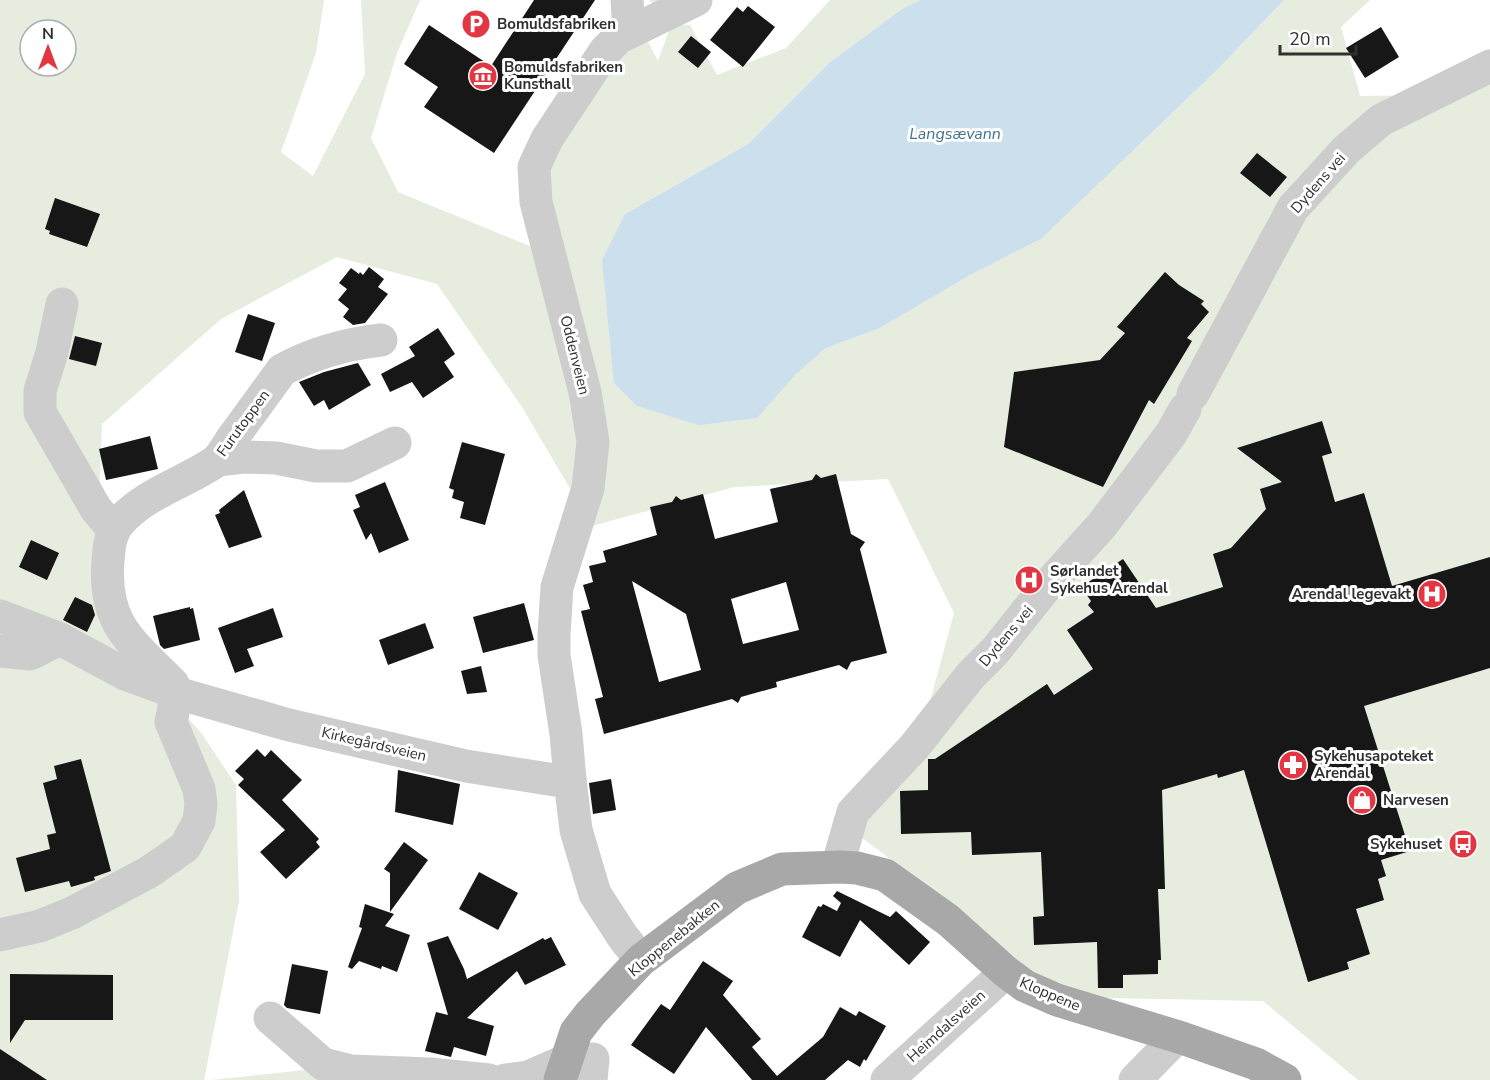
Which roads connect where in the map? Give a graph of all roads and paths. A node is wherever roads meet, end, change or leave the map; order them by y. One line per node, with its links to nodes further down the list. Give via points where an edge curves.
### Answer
1 (696, 0): 2 (street, Oddenveien)
2 (628, 16): 13 (street, Oddenveien, via 618,38 605,51 547,139 534,167 536,202 585,392 593,442 588,488 557,587 554,655)
3 (1490, 66): 14 (street, Dydens vei, via 1381,120 1346,150 1293,208 1171,434 1102,525 971,675 914,747 853,812)
4 (62, 304): 8 (street, via 40,391 40,412 96,508)
5 (381, 340): 7 (street, Furutoppen, via 349,344 282,370)
6 (395, 443): 7 (street, via 347,466 316,466 276,458)
7 (217, 460): 8 (street, Furutoppen, via 154,494)
8 (114, 530): 12 (street, via 107,571 112,613 124,634 173,684)
9 (0, 616): 10 (street, Kirkegårdsveien)
10 (60, 639): 11 (street, via 30,654); 12 (street, Kirkegårdsveien, via 124,674)
11 (0, 651)
12 (177, 693): 13 (street, Kirkegårdsveien, via 288,725 466,766); 15 (street, via 171,722 199,789 201,804 199,821 185,847 149,872 72,913 40,926)
13 (570, 780): 16 (street, via 576,831 595,894)
14 (840, 867): 16 (main road, Kloppenebakken, via 782,869 737,888); 17 (main road, Kloppene, via 885,875 948,920)
15 (0, 935)
16 (640, 960): 20 (main road, Kloppenebakken, via 576,1032)
17 (1006, 972): 19 (main road, Kloppene, via 1025,986 1057,1000); 23 (street, Heimdalsveien)
18 (270, 1018): 21 (street, via 323,1064 351,1071)
19 (1177, 1037): 24 (street); 25 (main road, Kloppene, via 1256,1064)
20 (573, 1073): 22 (street)
21 (489, 1080)
22 (505, 1080)
23 (887, 1080)
24 (1135, 1080)
25 (1285, 1080)

